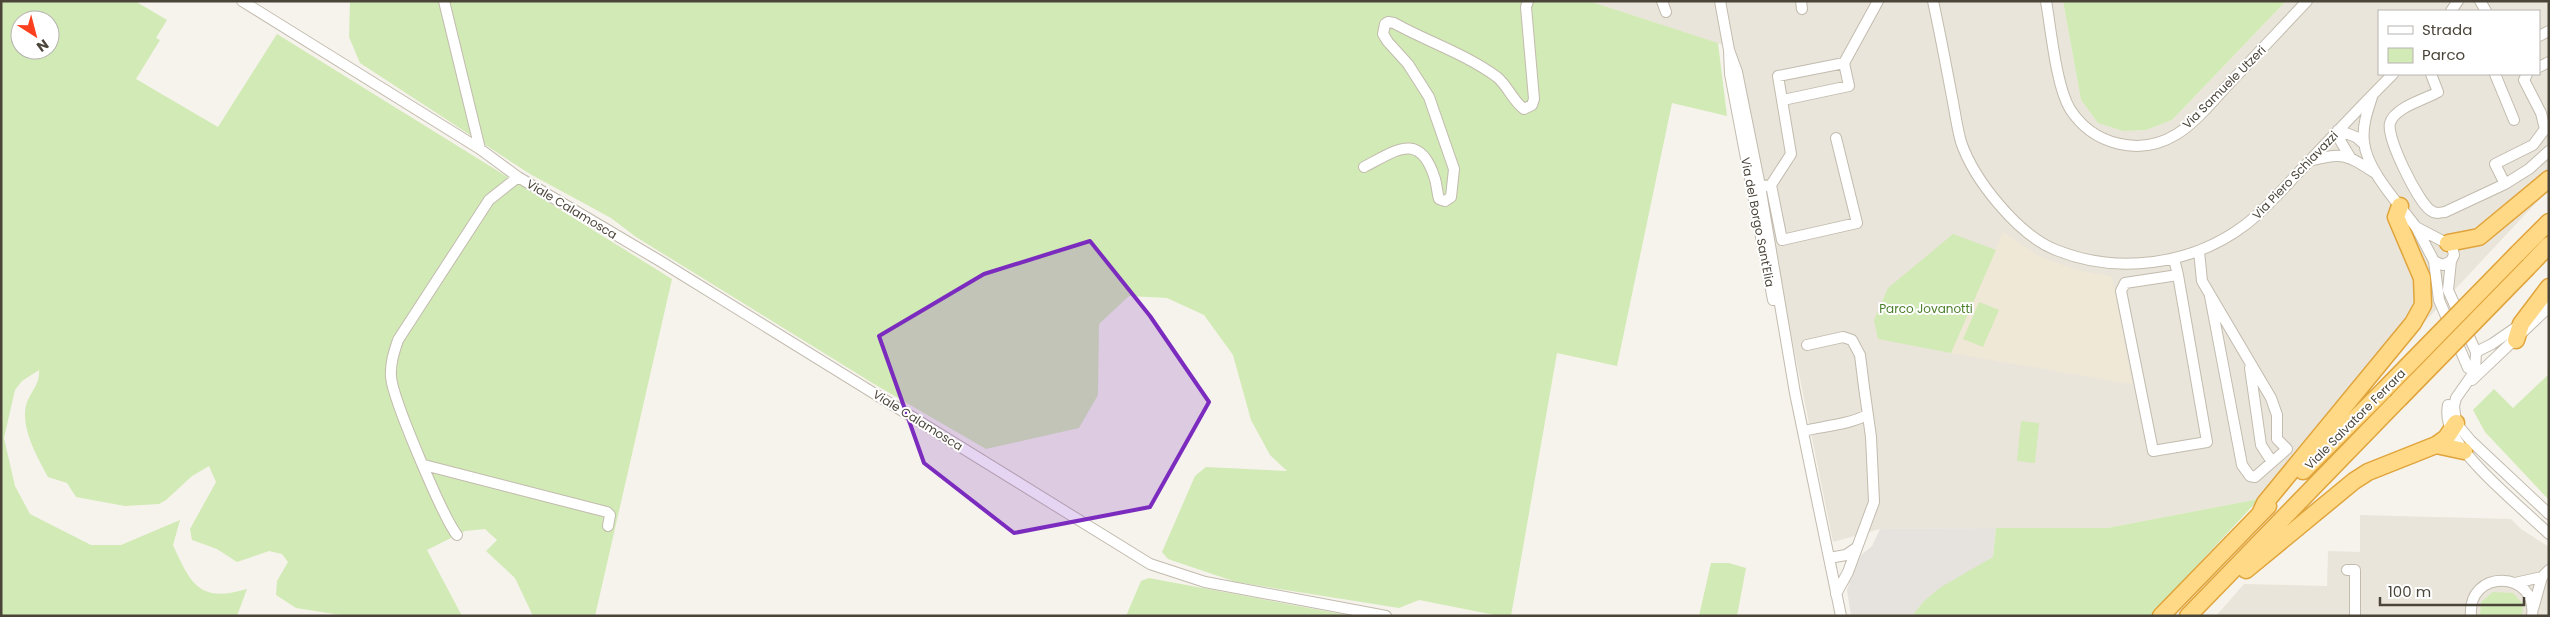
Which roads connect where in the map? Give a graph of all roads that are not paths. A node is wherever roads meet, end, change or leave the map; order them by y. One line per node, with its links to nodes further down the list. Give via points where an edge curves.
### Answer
1 (242, 1): 22 (street, Viale Calamosca)
2 (444, 1): 22 (street)
3 (1528, 1): 26 (street, via 1534,99 1532,105 1524,109 1499,79 1463,55 1394,23 1388,22 1382,28 1388,42 1408,64 1429,98 1454,169 1452,190 1448,200 1438,197 1434,178 1420,153 1412,149 1401,147)
4 (1662, 1): 10 (street)
5 (1720, 1): 32 (street, Via del Borgo Sant'Elia, via 1729,50 1737,72)
6 (1878, 1): 11 (street)
7 (1933, 1): 41 (street, Via Piero Schiavazzi, via 1961,142 1991,197 2021,227 2054,250 2085,260 2129,264)
8 (2046, 1): 9 (street, Via Samuele Utzeri, via 2062,84 2070,108 2097,136 2135,147 2163,141 2189,125)
9 (2307, 1)
10 (1666, 12)
11 (1844, 63): 17 (street, via 1849,86); 17 (street, via 1778,76)
12 (2392, 75): 16 (street, Via Piero Schiavazzi)
13 (2431, 75): 30 (street, via 2438,92 2402,110 2393,117 2389,128 2393,145 2422,203 2432,212 2445,212)
14 (2495, 75): 18 (street)
15 (2526, 75): 30 (street, via 2524,80 2541,113 2545,129 2533,145 2495,164)
16 (2373, 94): 19 (street, Via Piero Schiavazzi); 21 (street, via 2366,116)
17 (1783, 100): 31 (street, via 1791,154)
18 (2514, 120)
19 (2338, 130): 21 (street); 24 (street); 25 (street, Via Piero Schiavazzi)
20 (1836, 138): 36 (street, via 1857,223)
21 (2364, 144): 27 (street)
22 (480, 150): 28 (street, Viale Calamosca)
23 (2549, 151): 30 (street)
24 (2350, 156): 25 (street, via 2324,157); 27 (street)
25 (2308, 162): 40 (street, Via Piero Schiavazzi, via 2246,224)
26 (1364, 167)
27 (2375, 172): 33 (street)
28 (518, 176): 60 (street, via 489,200 398,340 394,352 393,391); 74 (street, Viale Calamosca, via 1150,564 1205,582)
29 (2549, 179): 37 (highway, via 2479,237)
30 (2505, 184)
31 (1771, 185): 32 (street); 36 (street)
32 (1755, 187): 38 (street, Via del Borgo Sant'Elia); 53 (street, Via del Borgo Sant'Elia, via 1787,376)
33 (2400, 206): 35 (street); 61 (highway, via 2396,217 2422,278 2423,305 2413,323 2265,503)
34 (2549, 222): 61 (highway, Viale Salvatore Ferrara, bridge)
35 (2416, 227): 37 (street); 42 (street)
36 (1782, 240): 38 (street)
37 (2446, 242): 42 (street, via 2435,245); 43 (street, via 2454,250)
38 (1769, 243): 53 (street, Via del Borgo Sant'Elia)
39 (2549, 245): 70 (highway, Viale Salvatore Ferrara, bridge)
40 (2199, 251): 41 (street, Via Piero Schiavazzi); 46 (street, via 2202,281)
41 (2174, 259): 44 (street)
42 (2433, 259): 43 (street, via 2443,265); 52 (street, via 2439,300)
43 (2451, 261): 50 (street, via 2448,290)
44 (2178, 275): 44 (street, via 2125,283 2121,291 2153,451 2207,442)
45 (2549, 287): 48 (highway)
46 (2210, 296): 51 (street); 59 (street, via 2242,465 2254,477)
47 (2549, 306): 48 (street); 48 (street)
48 (2519, 332): 50 (street); 52 (street)
49 (1807, 345): 54 (street, via 1843,337 1852,340 1860,356)
50 (2476, 352): 52 (street)
51 (2250, 364): 59 (street, via 2261,445); 59 (street, via 2271,398 2277,415 2277,439 2287,449)
52 (2476, 369): 55 (street, via 2456,398); 55 (street, via 2450,396 2447,409)
53 (1794, 393): 56 (street, Via del Borgo Sant'Elia)
54 (1867, 414): 56 (street, via 1851,423); 66 (street, via 1874,502)
55 (2454, 427): 57 (highway); 58 (street); 62 (street)
56 (1802, 431): 67 (street, Via del Borgo Sant'Elia)
57 (2436, 445): 58 (highway); 70 (highway, via 2400,458 2354,481 2236,578)
58 (2464, 452): 64 (street)
59 (2272, 462)
60 (424, 465): 63 (street, via 607,512 610,516); 65 (street)
61 (2260, 514): 76 (highway, Viale Salvatore Ferrara)
62 (2549, 514)
63 (608, 526)
64 (2549, 534)
65 (457, 535)
66 (1856, 548): 67 (street, via 1846,555); 72 (street)
67 (1829, 558): 72 (street, Via del Borgo Sant'Elia)
68 (2347, 570): 78 (street, via 2355,570)
69 (2546, 574): 71 (street); 73 (street)
70 (2222, 581): 77 (highway, Viale Salvatore Ferrara)
71 (2515, 583): 73 (street, via 2529,596); 79 (street, via 2496,580 2482,587 2473,599)
72 (1836, 594): 75 (street, Via del Borgo Sant'Elia)
73 (2532, 613)
74 (1386, 616)
75 (1841, 616)
76 (2161, 616)
77 (2188, 616)
78 (2355, 616)
79 (2472, 616)

